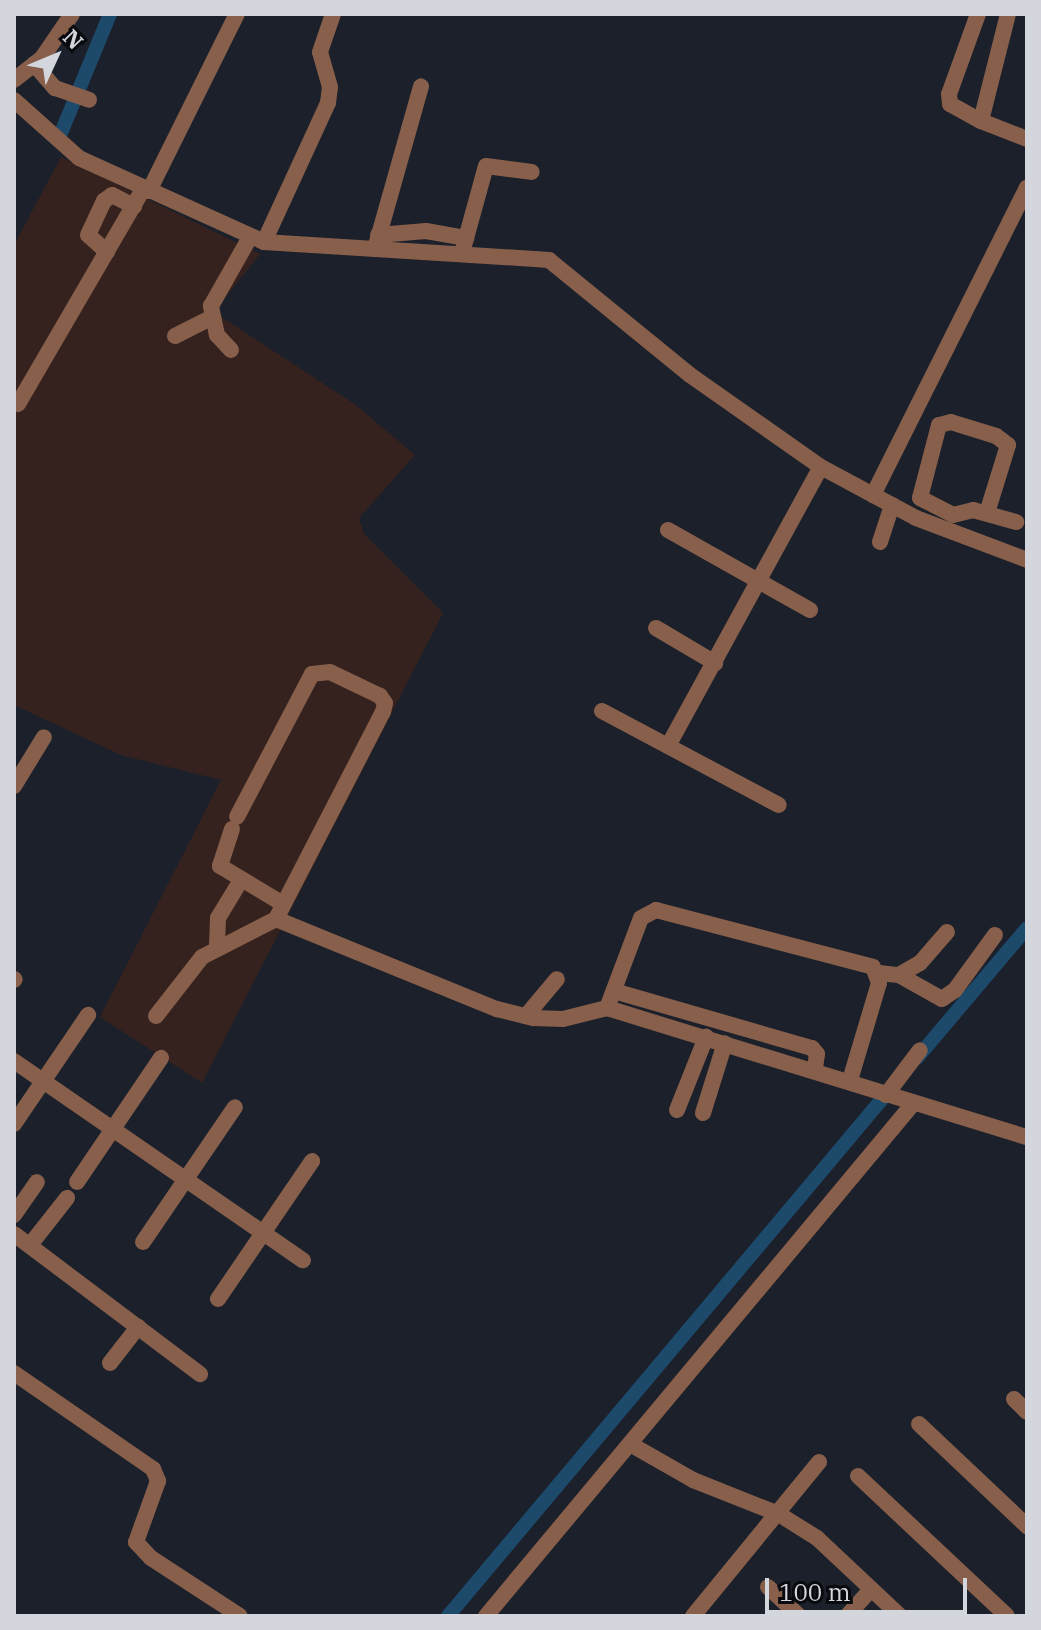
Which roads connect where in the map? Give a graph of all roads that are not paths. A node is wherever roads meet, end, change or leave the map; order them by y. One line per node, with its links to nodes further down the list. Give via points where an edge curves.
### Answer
1 (72, 14): 6 (street)
2 (237, 14): 15 (street)
3 (333, 14): 17 (street, via 320,52 330,87 328,103)
4 (978, 14): 11 (street, via 949,94 950,104)
5 (1008, 14): 11 (street)
6 (34, 64): 7 (street); 10 (street, via 55,88)
7 (14, 80)
8 (421, 86): 18 (street)
9 (14, 100): 15 (street, via 64,149)
10 (89, 100)
11 (981, 121): 12 (street)
12 (1027, 139)
13 (532, 172): 19 (street, via 486,166)
14 (1027, 187): 26 (street)
15 (146, 190): 16 (street); 17 (street)
16 (134, 206): 20 (street); 20 (street, via 112,195 104,201 88,235)
17 (257, 240): 18 (street); 21 (street, via 211,306)
18 (376, 242): 19 (street)
19 (464, 245): 25 (street, via 549,260 690,375)
20 (107, 252): 24 (street)
21 (210, 318): 22 (street); 23 (street)
22 (175, 336)
23 (231, 350)
24 (18, 404)
25 (821, 467): 26 (street); 33 (street)
26 (873, 495): 27 (street)
27 (892, 505): 31 (street); 32 (street, via 973,543)
28 (987, 513): 28 (street, via 1008,445 951,422 939,425 920,498 953,515); 29 (street)
29 (1016, 522)
30 (668, 530): 33 (street)
31 (880, 542)
32 (1027, 560)
33 (759, 581): 34 (street); 36 (street)
34 (810, 610)
35 (656, 628): 36 (street)
36 (715, 663): 39 (street)
37 (602, 711): 39 (street)
38 (44, 737): 40 (street)
39 (668, 746): 41 (street)
40 (14, 786)
41 (779, 805)
42 (241, 880): 43 (street); 43 (street, via 219,863 234,823 312,674 330,672 380,696 383,712); 46 (street, via 218,918)
43 (280, 911): 46 (street); 54 (street)
44 (947, 932): 48 (street, via 920,963)
45 (995, 935): 48 (street, via 955,990 942,999)
46 (217, 946): 53 (street, via 202,957)
47 (879, 973): 48 (street); 50 (street, via 656,910 641,918); 61 (street)
48 (899, 975)
49 (557, 979): 54 (street)
50 (614, 991): 51 (street); 60 (street, via 812,1048 817,1054)
51 (607, 1008): 54 (street, via 563,1019); 55 (street)
52 (88, 1015): 62 (street)
53 (156, 1016)
54 (526, 1016)
55 (706, 1037): 56 (street); 65 (street)
56 (725, 1043): 60 (street); 66 (street)
57 (920, 1050): 63 (street)
58 (161, 1058): 68 (street)
59 (14, 1061): 62 (street)
60 (815, 1069): 61 (street)
61 (850, 1080): 63 (street)
62 (43, 1081): 67 (street); 68 (street)
63 (899, 1100): 69 (street); 89 (street)
64 (235, 1107): 71 (street)
65 (677, 1110)
66 (703, 1113)
67 (14, 1124)
68 (113, 1129): 71 (street); 73 (street)
69 (1027, 1137)
70 (312, 1161): 76 (street)
71 (185, 1179): 76 (street); 78 (street)
72 (37, 1182): 75 (street)
73 (77, 1182)
74 (67, 1198): 79 (street)
75 (14, 1215)
76 (262, 1232): 80 (street); 81 (street)
77 (14, 1234): 79 (street)
78 (143, 1242)
79 (30, 1245): 82 (street)
80 (303, 1260)
81 (218, 1299)
82 (138, 1327): 83 (street); 85 (street)
83 (110, 1363)
84 (14, 1373): 96 (street, via 153,1469 158,1481 136,1542 151,1558)
85 (200, 1374)
86 (1014, 1399): 87 (street)
87 (1027, 1412)
88 (919, 1424): 93 (street)
89 (630, 1444): 92 (street, via 693,1480); 97 (street)
90 (819, 1462): 92 (street)
91 (858, 1476): 102 (street)
92 (781, 1516): 95 (street, via 817,1538); 98 (street)
93 (1027, 1526)
94 (768, 1587): 99 (street)
95 (871, 1589): 100 (street); 101 (street)
96 (240, 1616)
97 (486, 1616)
98 (693, 1616)
99 (799, 1616)
100 (847, 1616)
101 (900, 1616)
102 (1007, 1616)

